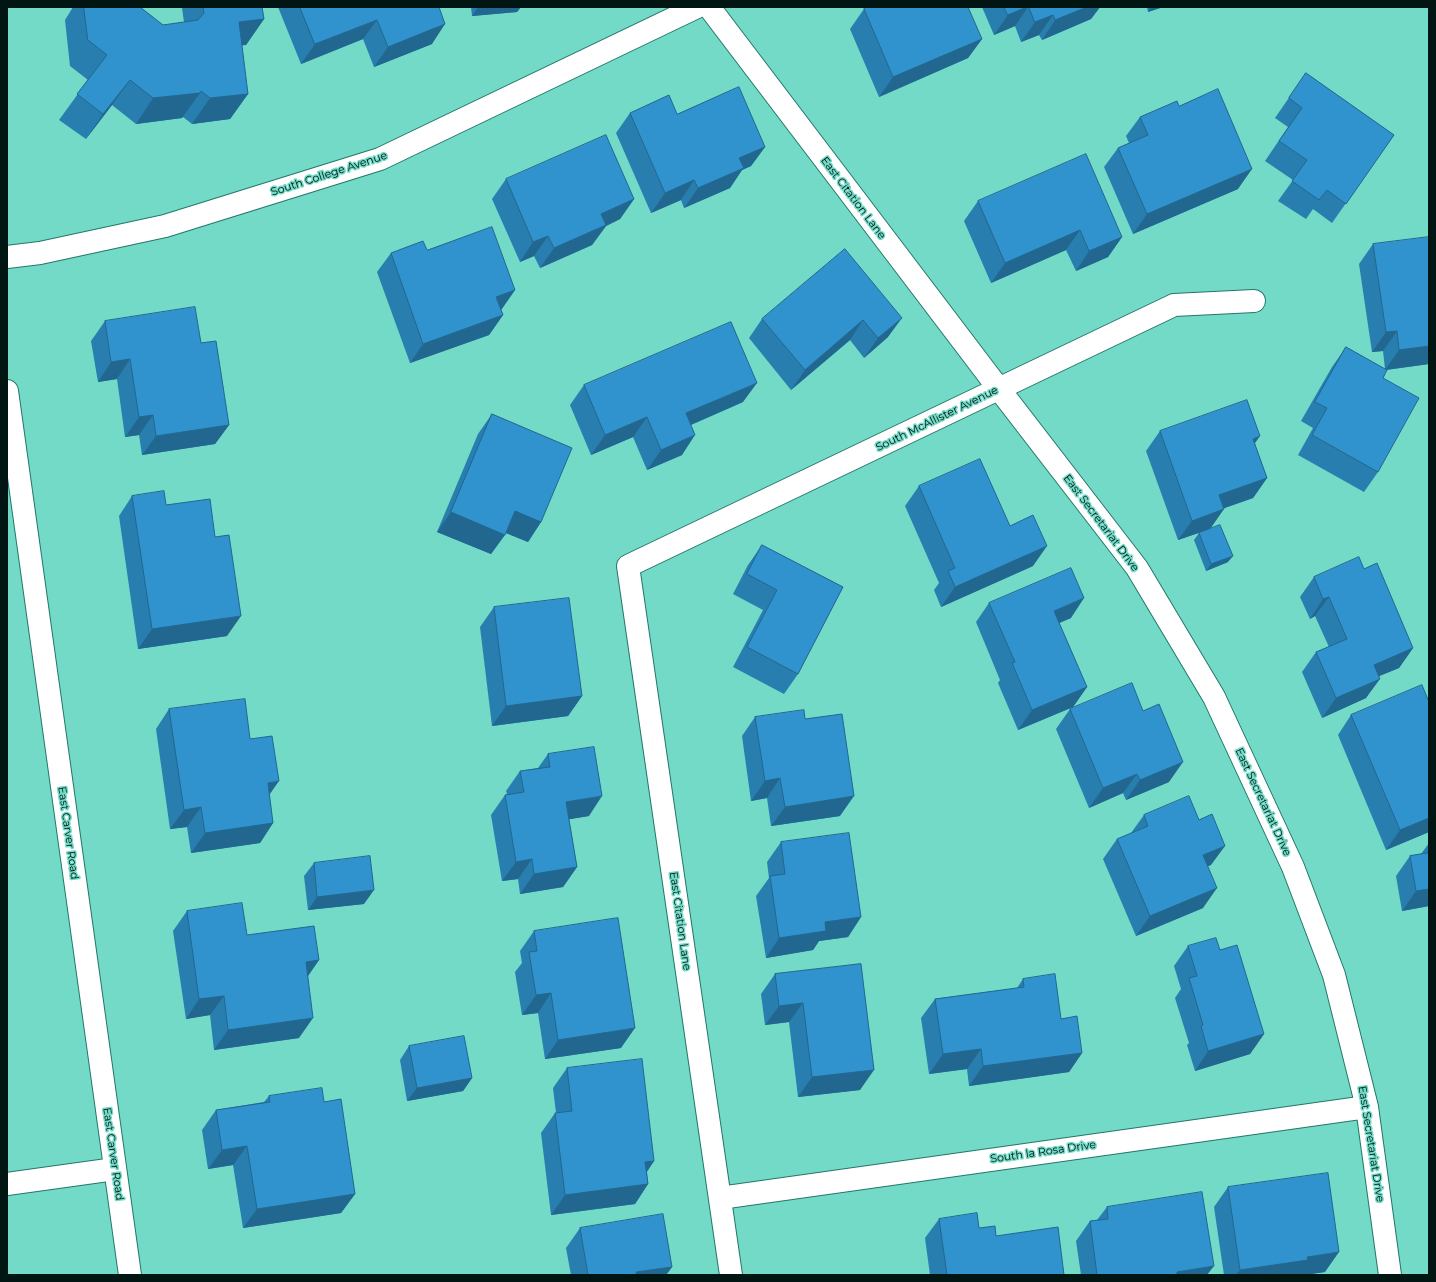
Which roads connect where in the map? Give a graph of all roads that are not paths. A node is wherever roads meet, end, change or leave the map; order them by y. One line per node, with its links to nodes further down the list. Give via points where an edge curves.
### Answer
1 (697, 7): 3 (street, South College Avenue, via 380,159 165,226 40,253)
2 (709, 7): 5 (street, East Citation Lane)
3 (7, 257)
4 (1254, 301): 5 (street, South McAllister Avenue, via 1174,305)
5 (999, 389): 7 (street, South McAllister Avenue); 8 (street, East Secretariat Drive, via 1137,568 1214,698 1293,867 1334,976)
6 (7, 391): 9 (street, East Carver Road)
7 (628, 566): 11 (street, East Citation Lane)
8 (1367, 1107): 11 (street, South la Rosa Drive); 14 (street, East Secretariat Drive)
9 (115, 1169): 10 (street); 12 (street, East Carver Road)
10 (7, 1184)
11 (720, 1198): 13 (street, East Citation Lane)
12 (130, 1275)
13 (732, 1275)
14 (1390, 1275)

